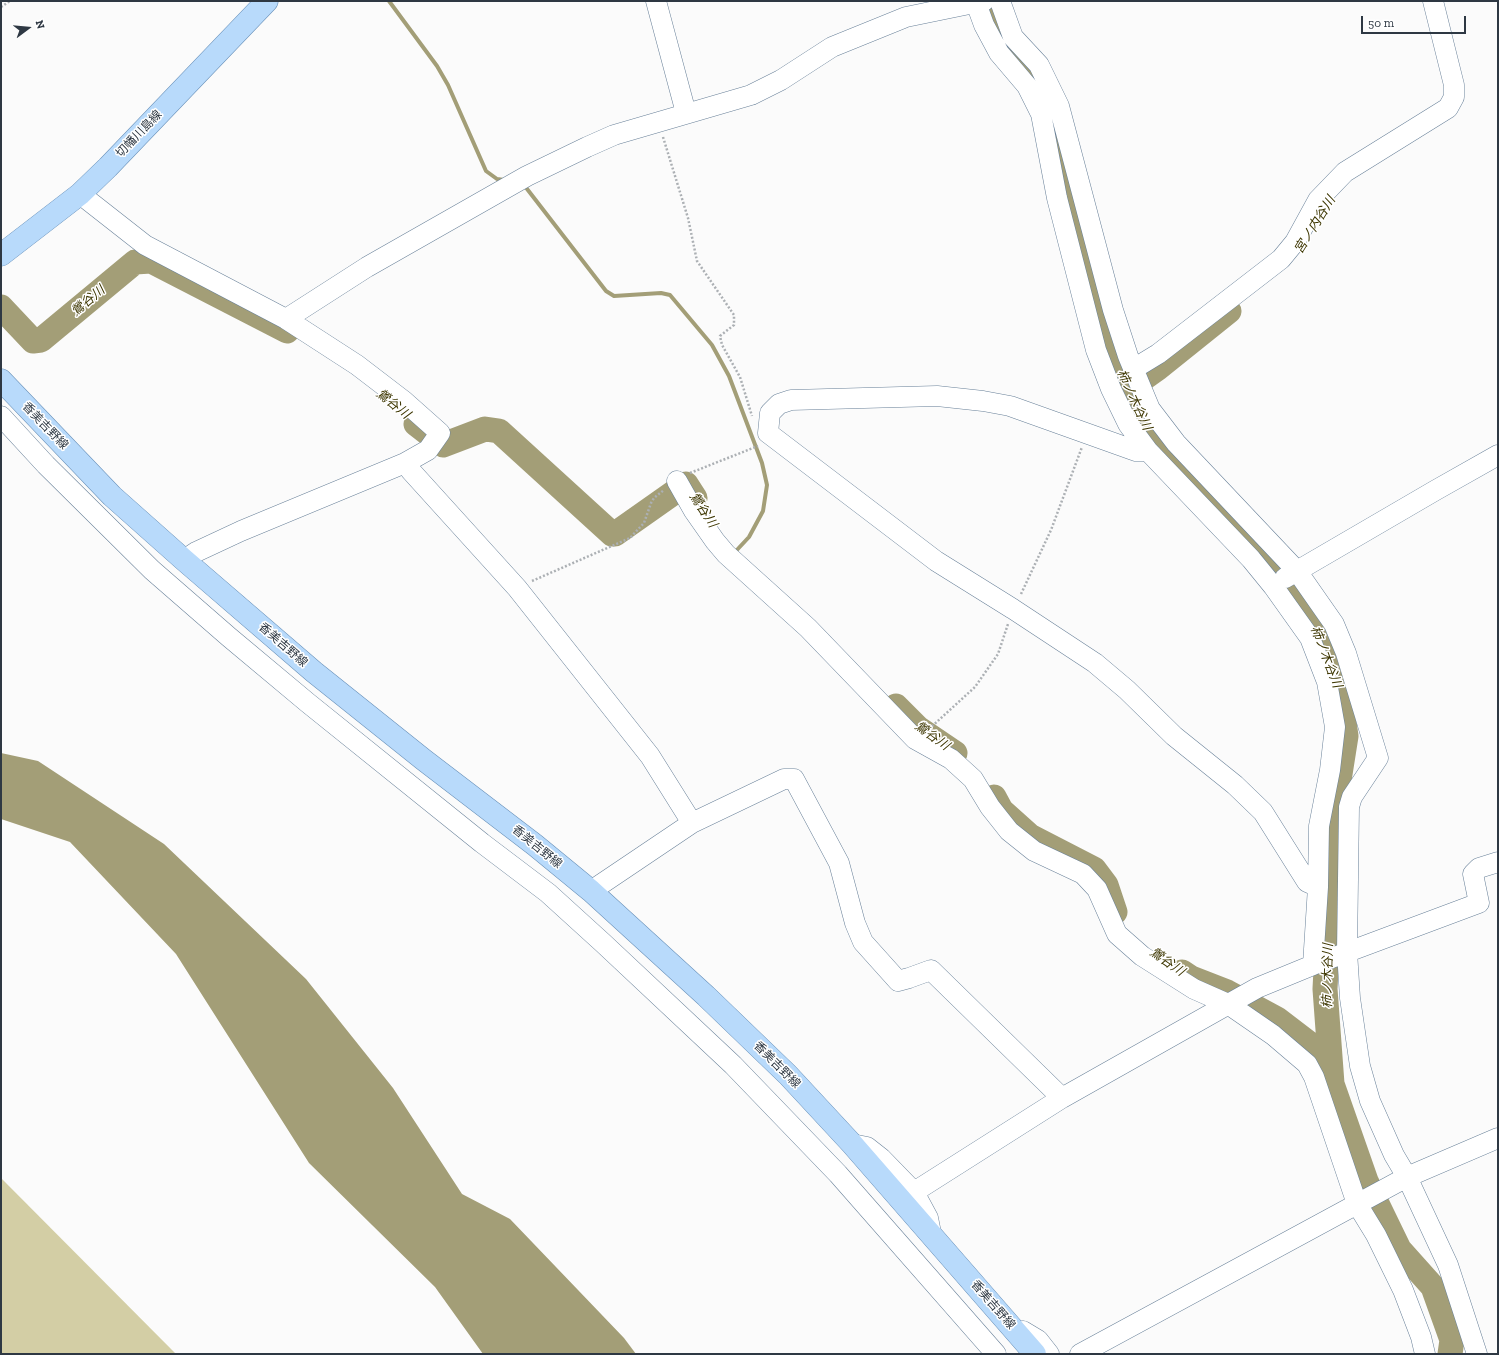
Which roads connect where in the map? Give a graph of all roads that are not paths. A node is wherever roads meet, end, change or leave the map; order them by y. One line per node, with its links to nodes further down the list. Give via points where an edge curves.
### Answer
1 (267, 1): 7 (main road, 切幡川島線)
2 (656, 1): 6 (street)
3 (1000, 1): 10 (street, via 1013,37 1039,65 1059,106 1113,310)
4 (1433, 1): 10 (street, via 1454,85 1454,97 1448,108 1345,172 1318,200 1295,242 1281,259 1158,354)
5 (981, 2): 6 (street, via 906,18 832,47 781,80 751,95); 10 (street, via 984,26 1000,53 1027,86 1041,114 1057,198 1096,350)
6 (686, 113): 9 (street, via 614,135 527,176 367,267)
7 (80, 194): 8 (main road, 切幡川島線); 9 (street, via 145,245)
8 (1, 255)
9 (286, 319): 15 (street, via 358,365 440,433 428,450)
10 (1125, 367): 13 (street, via 1111,389 1128,424); 18 (street, via 1150,410)
11 (1, 380): 17 (main road, 香美吉野線, via 112,496)
12 (1, 416): 33 (street, via 46,465 152,570 308,703 548,894 733,1065 838,1174)
13 (1148, 451): 18 (street, via 1251,559); 21 (street, via 1136,451 1010,406 937,396 791,400 779,404 770,413 763,440 936,561 1014,609 1095,664 1128,690 1174,736 1235,785 1263,812 1307,882)
14 (1498, 455): 18 (street)
15 (405, 463): 17 (street, via 241,531); 19 (street, via 517,588 650,756)
16 (680, 486): 24 (street, via 694,511 726,554 808,628 915,738 951,759 973,779 990,807 1010,831 1034,851 1083,874 1097,889 1117,934 1142,956 1194,989)
17 (184, 560): 22 (main road, 香美吉野線, via 314,672)
18 (1284, 579): 21 (street, via 1327,682 1334,726 1330,770 1319,826); 23 (street, via 1334,624 1346,653 1378,758 1352,797 1349,807)
19 (692, 823): 22 (street); 25 (street, via 784,779 794,779 839,863 855,923 863,942 898,981 931,970)
20 (1498, 862): 23 (street, via 1478,868 1474,874 1479,903)
21 (1318, 887): 23 (street)
22 (591, 891): 27 (main road, 香美吉野線, via 788,1075)
23 (1328, 959): 24 (street, via 1257,988); 28 (street, via 1350,998 1360,1066 1370,1101)
24 (1231, 1002): 25 (street); 30 (street, via 1307,1064)
25 (1062, 1098): 29 (street)
26 (1498, 1138): 28 (street)
27 (852, 1144): 29 (street, via 867,1147); 31 (main road, 香美吉野線)
28 (1404, 1179): 30 (street); 38 (street, via 1448,1265)
29 (914, 1192): 31 (street, via 928,1218)
30 (1360, 1203): 36 (street); 37 (street, via 1403,1290)
31 (931, 1234): 32 (main road, 香美吉野線)
32 (1006, 1320): 34 (main road, 香美吉野線); 35 (street, via 1038,1340)
33 (996, 1354)
34 (1035, 1354)
35 (1049, 1354)
36 (1080, 1354)
37 (1425, 1354)
38 (1477, 1354)

